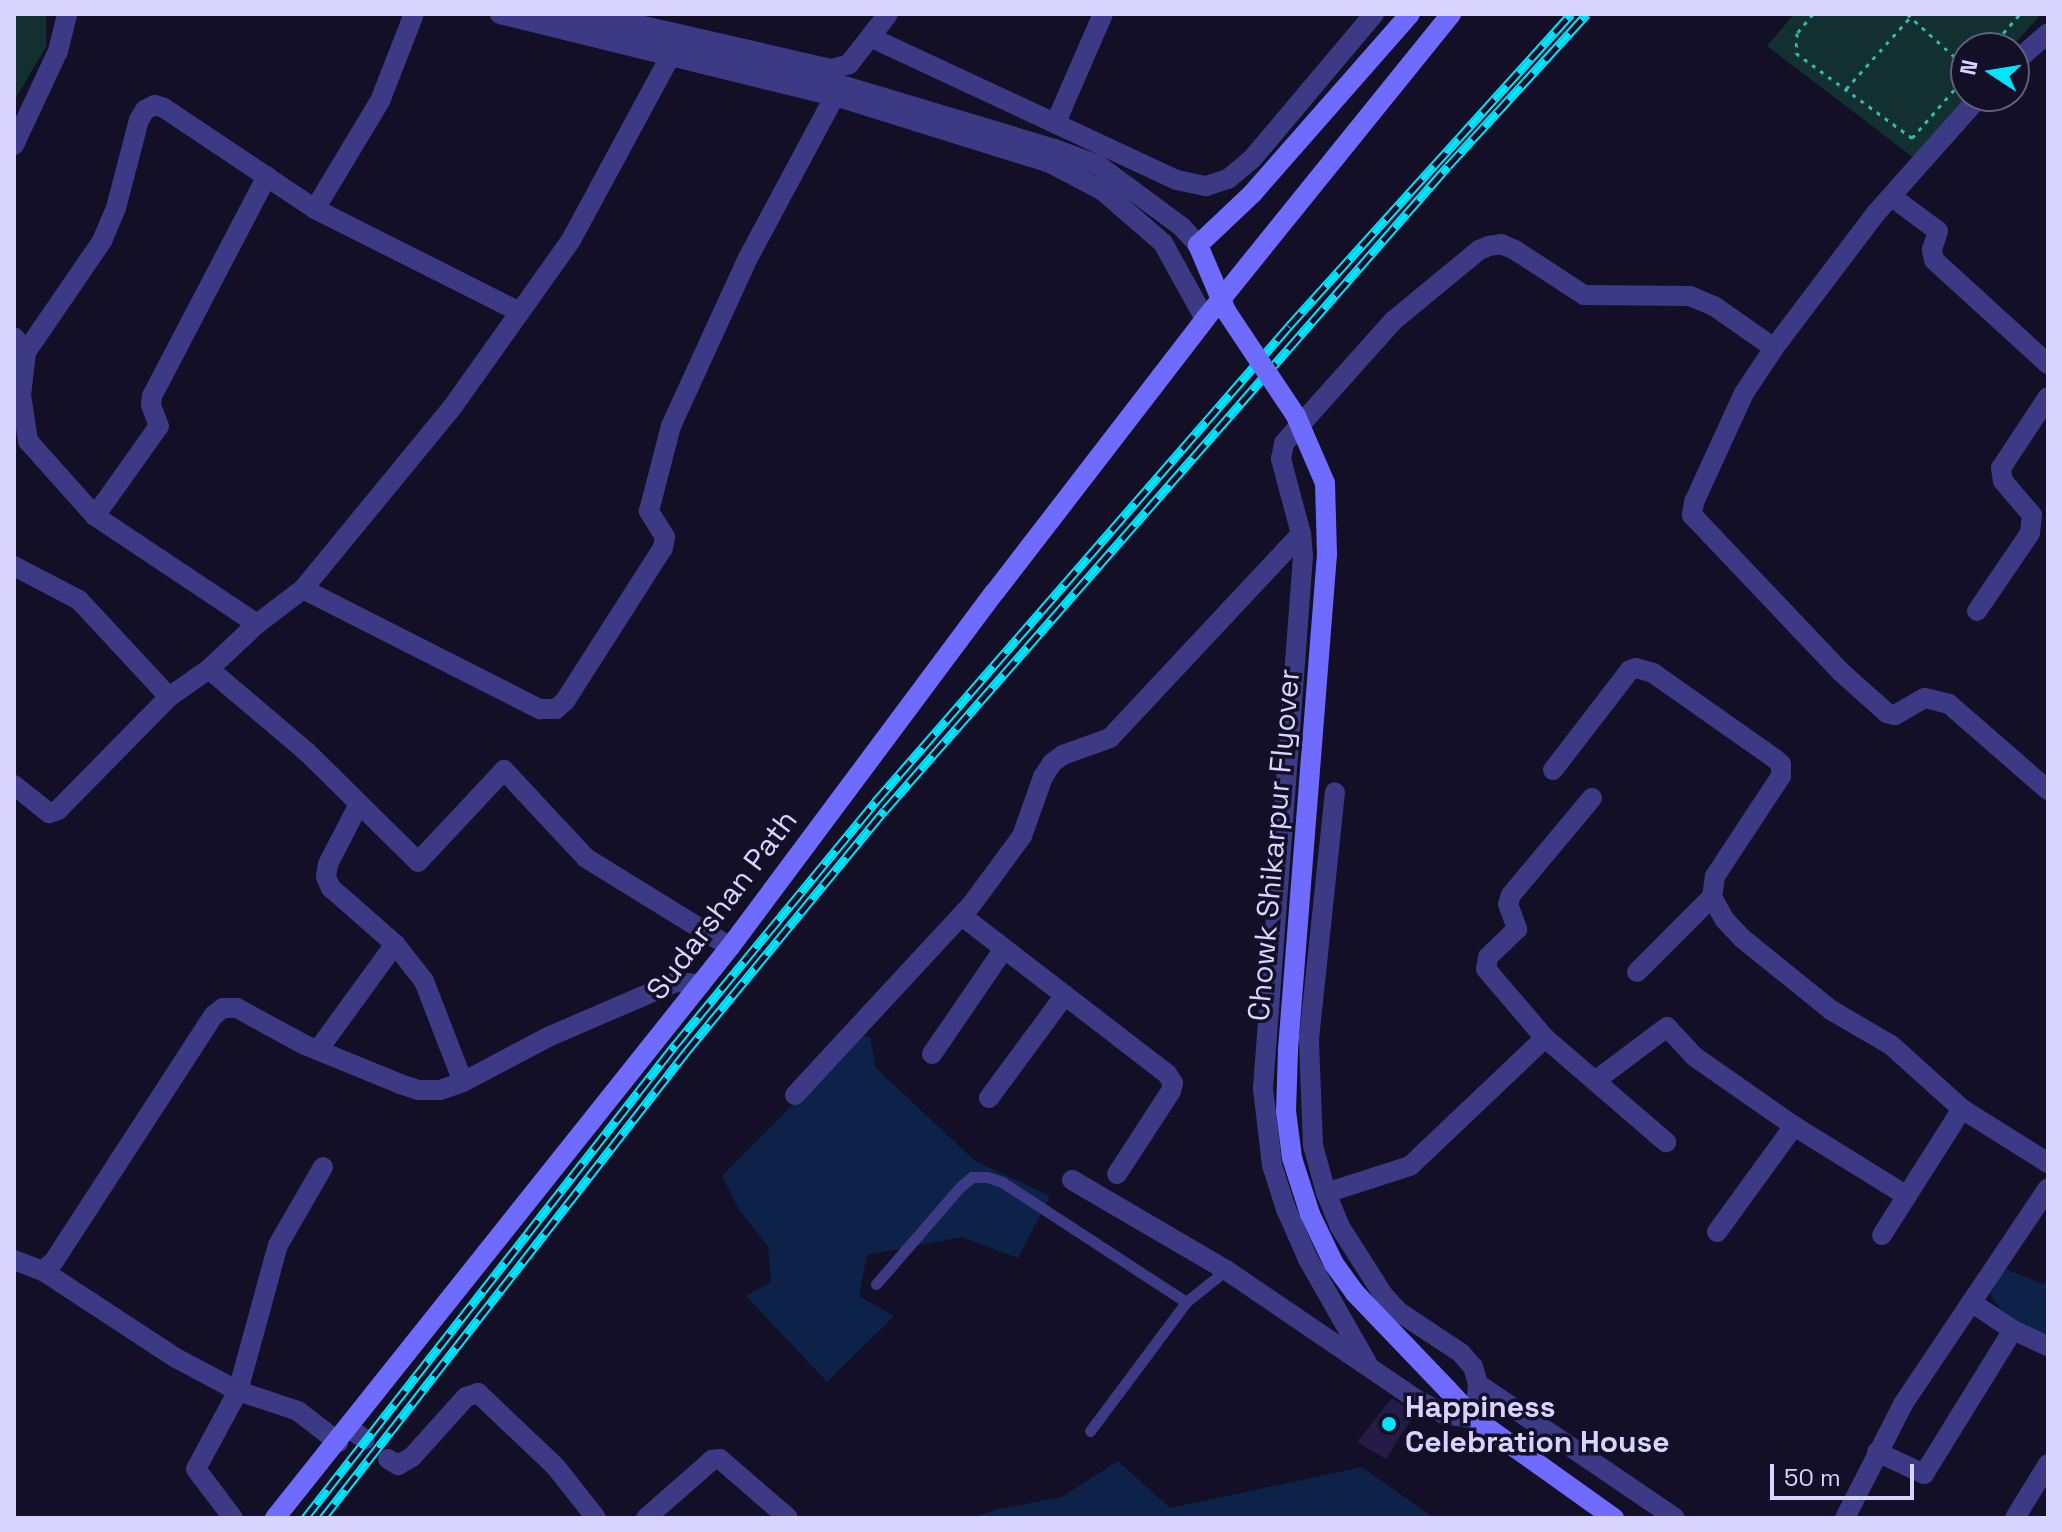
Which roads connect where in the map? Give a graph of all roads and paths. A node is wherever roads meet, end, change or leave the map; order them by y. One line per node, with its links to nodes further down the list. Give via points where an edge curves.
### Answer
1 (67, 14): 25 (street, via 58,51)
2 (414, 14): 28 (street, via 380,101)
3 (500, 14): 19 (street)
4 (544, 14): 29 (street, Chowk Shikarpur Flyover, via 838,84 1055,149 1098,165 1182,227)
5 (888, 14): 16 (street)
6 (1103, 14): 24 (street)
7 (1374, 14): 24 (street, via 1252,159 1228,179 1206,186 1177,180)
8 (1410, 14): 29 (main road, bridge, via 1253,193)
9 (1451, 14): 31 (main road, Sudarshan Path)
10 (1813, 14): 20 (path, via 1797,33 1796,53)
11 (2020, 14): 14 (path)
12 (598, 15): 16 (street, via 832,69 849,64)
13 (1910, 15): 18 (path); 20 (path)
14 (2004, 32)
15 (2048, 33): 17 (street)
16 (872, 38): 24 (street)
17 (2030, 49)
18 (1950, 52)
19 (670, 57): 22 (street); 30 (street, via 571,240)
20 (1846, 89): 21 (path, via 1912,138)
21 (1950, 94)
22 (835, 96): 31 (street, via 1050,163 1103,191 1163,243); 39 (street, via 748,258 671,426 649,511 665,537 663,548 565,701 556,709 540,709)
23 (1966, 112): 27 (street)
24 (1056, 122)
25 (14, 145)
26 (267, 176): 28 (street); 32 (street, via 164,108 145,110 102,241); 36 (street, via 152,396 159,426)
27 (1892, 197): 33 (street); 34 (street, via 1938,231 1934,260)
28 (315, 209): 30 (street)
29 (1198, 245): 88 (main road, Chowk Shikarpur Flyover, bridge, via 1226,311 1296,416 1325,483 1327,554 1288,1051 1286,1111 1292,1158 1334,1264)
30 (520, 312): 39 (street, via 451,409)
31 (1205, 319): 53 (main road, Sudarshan Path)
32 (20, 345): 36 (street, via 28,441)
33 (1774, 348): 37 (street, via 1714,306 1690,296 1584,295 1515,250 1489,246 1393,321 1284,443 1281,459); 46 (street, via 1744,393 1694,502 1693,518 1887,713 1895,715 1925,698 1949,704)
34 (2048, 364)
35 (2048, 397): 40 (street, via 2001,468 2003,481 2032,515 2030,533)
36 (95, 516): 41 (street)
37 (1301, 534): 51 (street, via 1110,738 1052,763 1022,836); 85 (street, via 1263,1088 1272,1165 1286,1209)
38 (14, 566): 43 (street, via 79,600)
39 (303, 589): 41 (street)
40 (1977, 611)
41 (257, 624): 42 (street)
42 (209, 669): 43 (street); 49 (street)
43 (169, 697): 45 (street, via 58,810 45,811)
44 (1553, 770): 50 (street, via 1636,668 1653,673 1774,758 1781,764 1781,776 1715,876)
45 (14, 785)
46 (2048, 790)
47 (1335, 792): 73 (street, via 1309,1039 1313,1145)
48 (1592, 798): 58 (street, via 1511,895 1508,904 1517,929 1485,964)
49 (359, 804): 52 (street, via 326,877 331,888); 53 (street, via 418,862 504,770 586,858)
50 (1712, 897): 55 (street); 65 (street, via 1743,939 1831,1010 1891,1045)
51 (962, 916): 54 (street); 63 (street)
52 (395, 944): 59 (street); 62 (street, via 424,981)
53 (730, 947): 56 (main road, Sudarshan Path)
54 (1004, 949): 57 (street); 60 (street)
55 (1637, 972)
56 (701, 984): 62 (street, via 676,982 548,1037); 90 (main road, Sudarshan Path)
57 (1065, 995): 64 (street); 70 (street, via 1173,1083)
58 (1545, 1038): 61 (street); 73 (street, via 1410,1166)
59 (318, 1050): 62 (street, via 419,1090); 79 (street, via 237,1008 223,1008 214,1015)
60 (932, 1054)
61 (1595, 1081): 66 (street, via 1667,1027 1695,1057); 67 (street)
62 (463, 1082)
63 (795, 1095)
64 (989, 1098)
65 (1962, 1109): 68 (street); 74 (street)
66 (1794, 1126): 74 (street); 75 (street)
67 (1666, 1142)
68 (2048, 1163)
69 (323, 1167): 87 (street, via 278,1245)
70 (1117, 1174)
71 (1072, 1180): 78 (street)
72 (2048, 1188): 82 (street)
73 (1326, 1193): 86 (street, via 1340,1227 1384,1296 1461,1353)
74 (1907, 1196): 76 (street)
75 (1717, 1232)
76 (1882, 1235)
77 (14, 1260): 79 (street)
78 (1226, 1270): 81 (lane); 85 (street)
79 (43, 1271): 87 (street, via 176,1358)
80 (876, 1284): 81 (lane, via 960,1187 972,1177 987,1177)
81 (1186, 1302): 89 (lane)
82 (1971, 1302): 83 (street); 91 (street)
83 (2013, 1330): 84 (street); 91 (street, via 1924,1474)
84 (2048, 1346)
85 (1367, 1363): 88 (street, via 1444,1414)
86 (1478, 1384): 88 (street); 100 (street)
87 (238, 1391): 90 (street); 94 (street, via 196,1469)
88 (1475, 1419): 99 (main road, Chowk Shikarpur Flyover)
89 (1090, 1431)
90 (350, 1436): 95 (main road, Sudarshan Path)
91 (1877, 1452): 101 (street)
92 (388, 1459): 96 (street, via 398,1465 412,1457 466,1397 478,1393 548,1458)
93 (2048, 1464): 102 (street)
94 (233, 1518)
95 (275, 1518)
96 (596, 1518)
97 (646, 1518): 98 (street, via 712,1460 720,1459)
98 (788, 1518)
99 (1614, 1518)
100 (1675, 1518)
101 (1845, 1518)
102 (2015, 1518)

